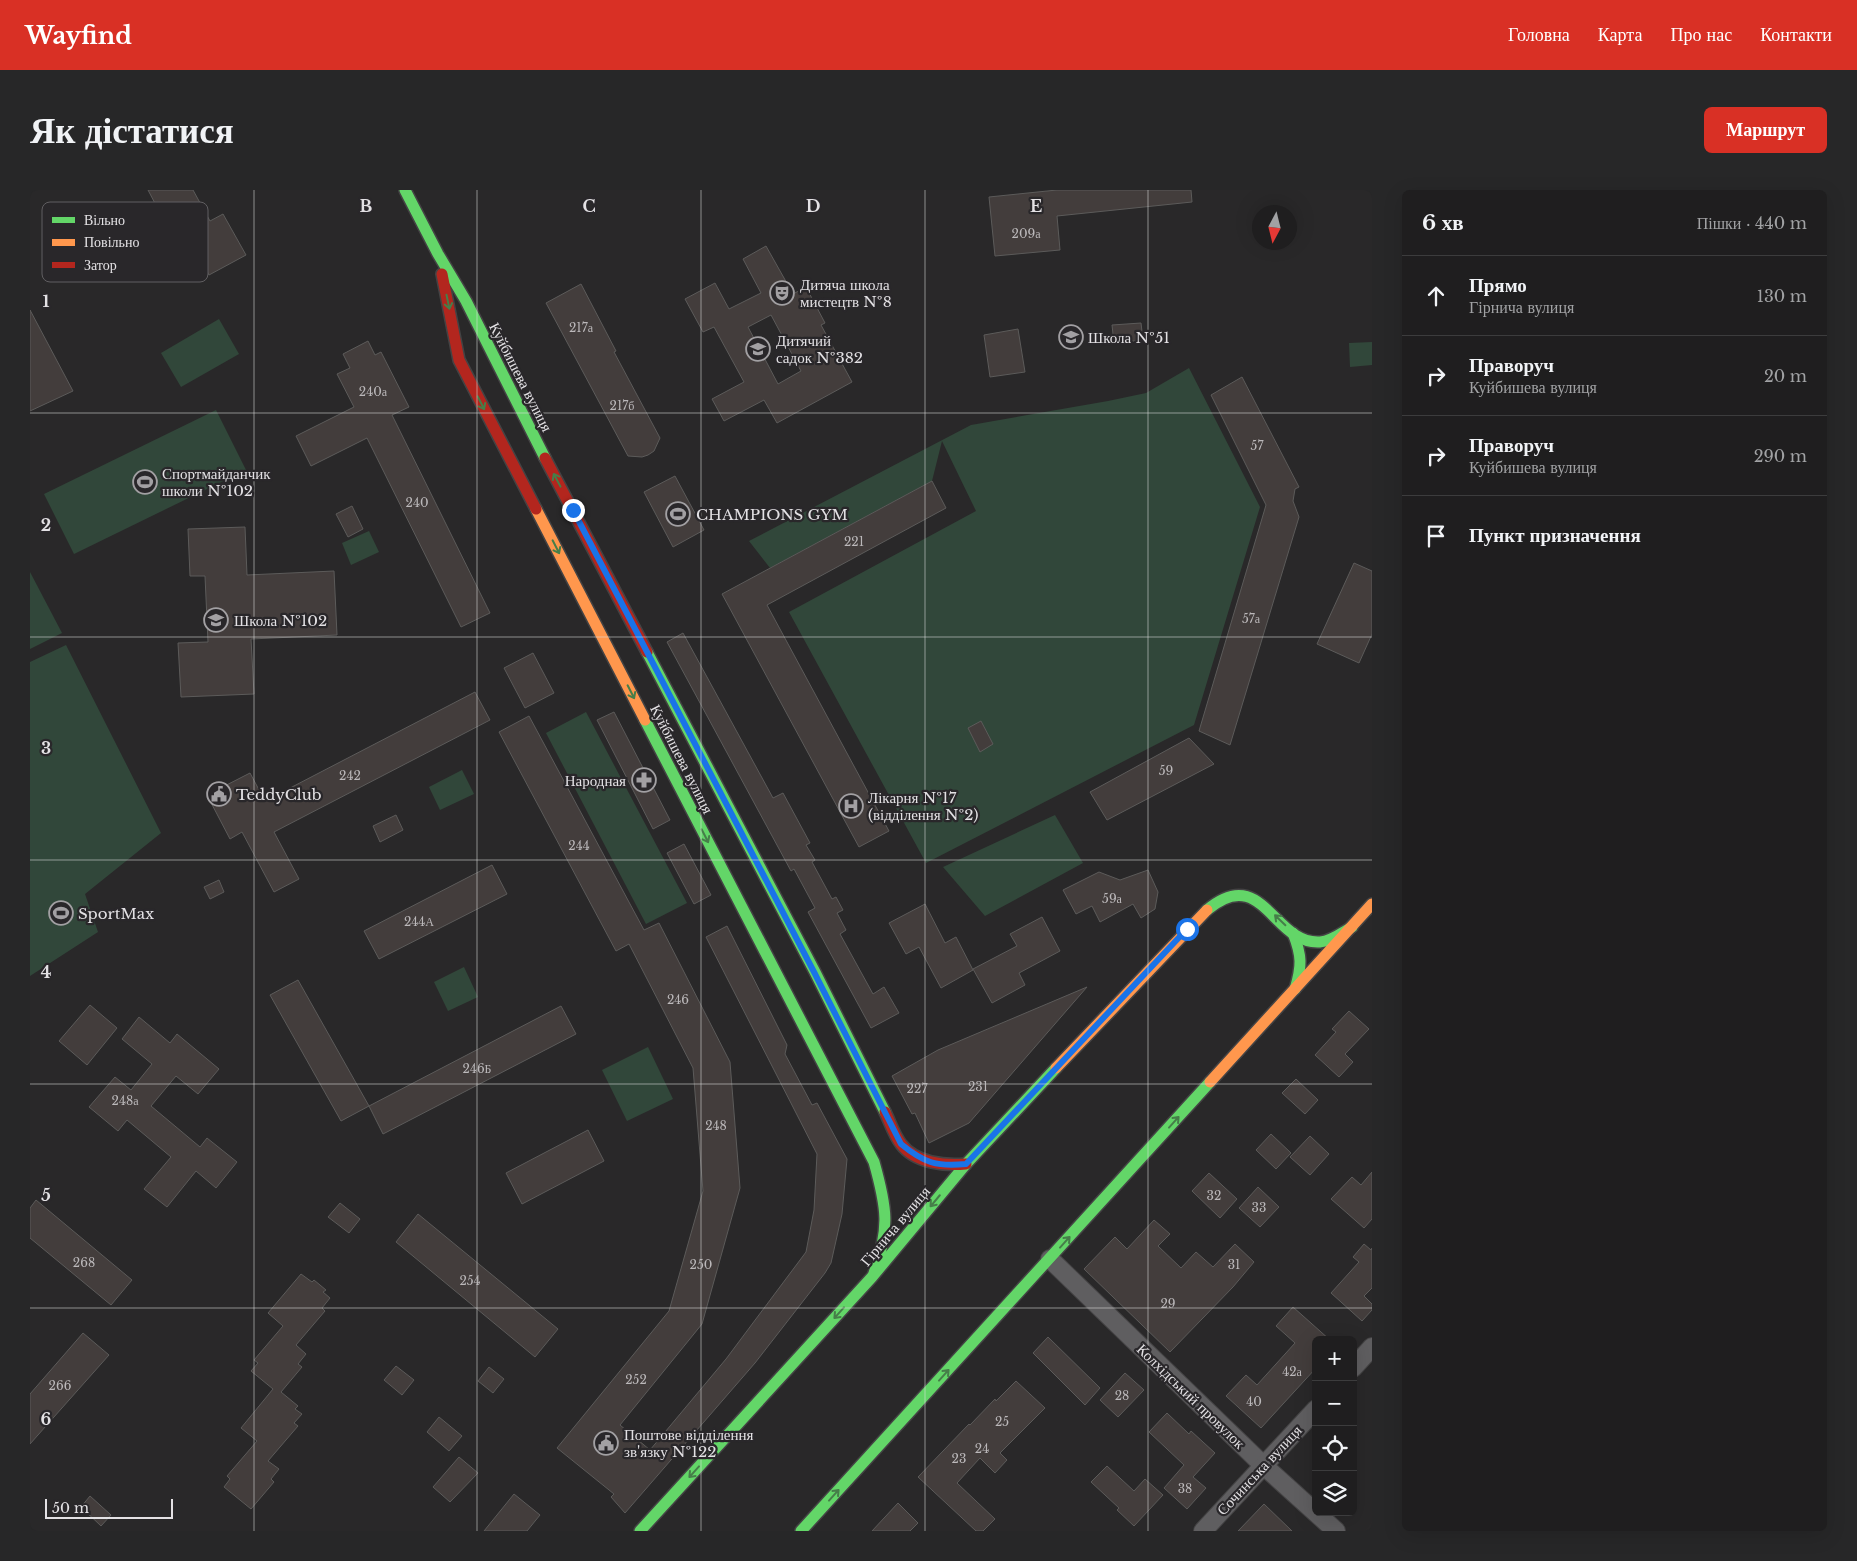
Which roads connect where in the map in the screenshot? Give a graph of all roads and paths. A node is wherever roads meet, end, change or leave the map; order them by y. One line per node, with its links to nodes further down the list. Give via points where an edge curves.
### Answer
1 (405, 190): 2 (main road, Куйбишева вулиця)
2 (438, 254): 3 (main road, Куйбишева вулиця); 4 (main road, Куйбишева вулиця, one-way to 4)
3 (488, 347): 4 (main road, via 479,340 469,339 461,346); 9 (main road, Куйбишева вулиця, one-way to 3, via 819,980)
4 (459, 360): 11 (main road, Куйбишева вулиця, one-way to 11)
5 (1372, 904): 6 (main road, Гірнича вулиця)
6 (1352, 927): 7 (main road, Гірнича вулиця, via 1321,942 1308,941); 8 (main road, Гірнича вулиця)
7 (1293, 933): 8 (main road, Гірнича вулиця, via 1302,963); 12 (main road, Гірнича вулиця, one-way to 12, via 1258,901 1249,897 1240,894 1212,905)
8 (1295, 989): 14 (main road, Гірнича вулиця, one-way to 8)
9 (901, 1144): 10 (main road); 12 (main road, Куйбишева вулиця, via 931,1163)
10 (899, 1157)
11 (874, 1162): 13 (main road); 15 (main road, Куйбишева вулиця, via 886,1215 883,1247)
12 (966, 1164): 15 (main road, Гірнича вулиця, one-way to 15)
13 (886, 1166)
14 (1050, 1258): 19 (street, Колхідський провулок); 21 (main road, Гірнича вулиця, one-way to 14)
15 (872, 1277): 20 (main road, Гірнича вулиця, one-way to 20)
16 (1372, 1347): 17 (street)
17 (1357, 1364)
18 (1312, 1413): 19 (street, Сочинська вулиця)
19 (1264, 1466): 22 (street, Сочинська вулиця); 23 (street, Колхідський провулок)
20 (640, 1531)
21 (801, 1531)
22 (1203, 1531)
23 (1336, 1531)

